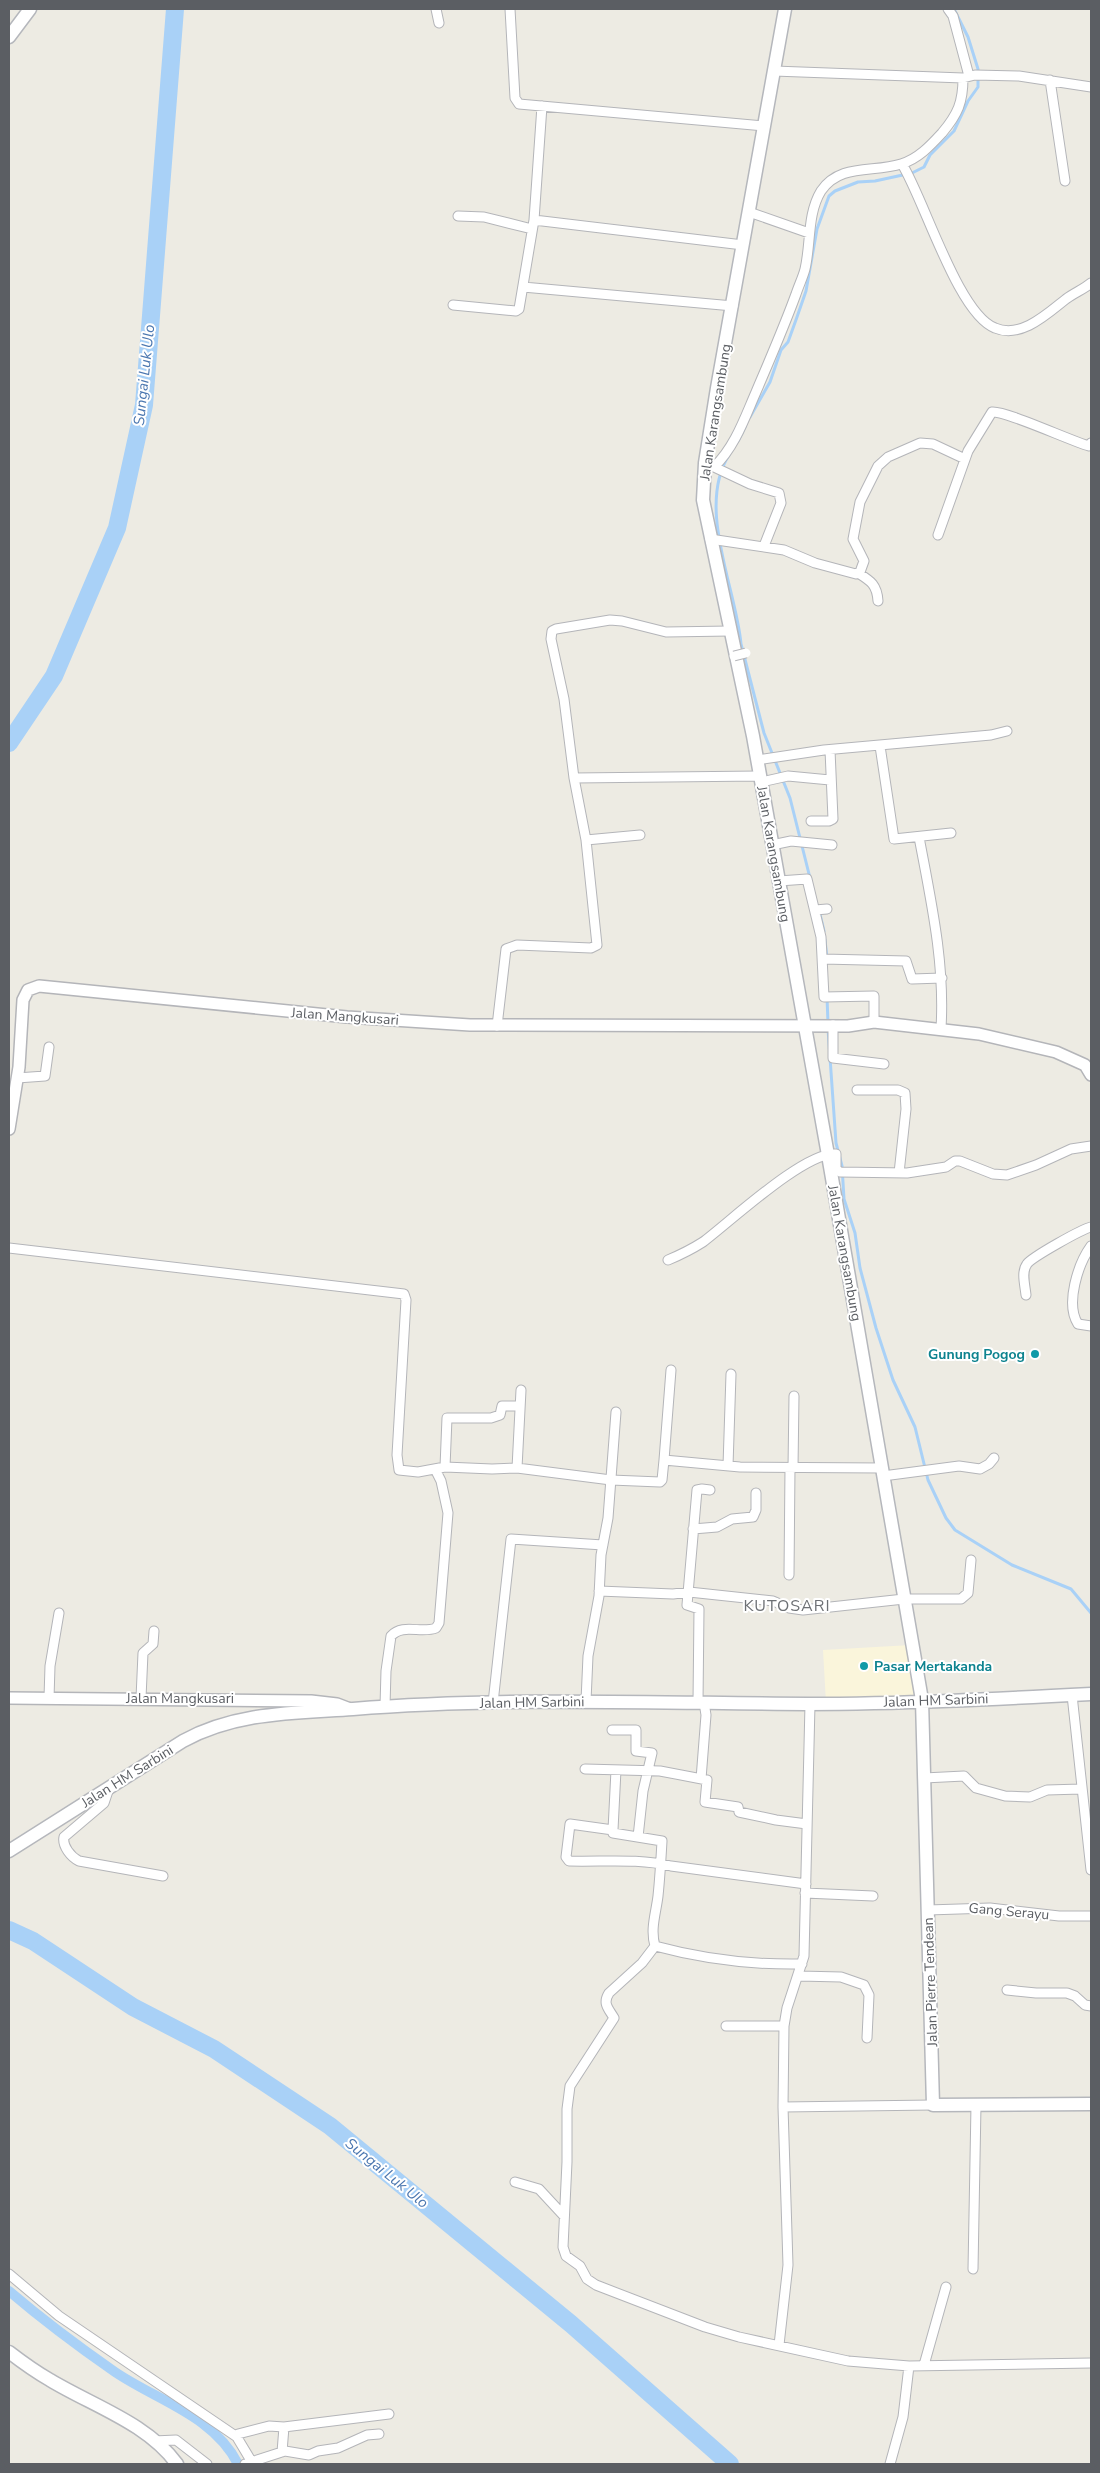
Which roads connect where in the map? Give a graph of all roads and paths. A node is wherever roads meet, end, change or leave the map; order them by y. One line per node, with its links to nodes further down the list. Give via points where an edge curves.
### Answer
1 (30, 9): 7 (main road)
2 (436, 9): 6 (street)
3 (510, 9): 12 (street, via 515,98 519,104)
4 (785, 9): 8 (main road, Jalan Karangsambung)
5 (948, 9): 9 (street)
6 (439, 23)
7 (9, 36)
8 (774, 71): 9 (street); 13 (main road, Jalan Karangsambung)
9 (972, 76): 10 (street); 14 (street, via 950,124)
10 (1050, 80): 11 (street); 15 (street)
11 (1091, 87)
12 (542, 106): 13 (street); 18 (street)
13 (765, 126): 16 (main road, Jalan Karangsambung)
14 (906, 170): 19 (street, via 855,170 830,182 818,198); 21 (street, via 953,275 987,324 1001,330 1028,326)
15 (1065, 181)
16 (749, 212): 19 (street); 20 (main road, Jalan Karangsambung)
17 (458, 216): 18 (street)
18 (533, 224): 20 (street); 22 (street)
19 (809, 233): 27 (street, via 805,270 788,320 744,420 724,458)
20 (743, 245): 24 (main road, Jalan Karangsambung)
21 (1091, 283)
22 (523, 287): 23 (street, via 520,309 516,311); 24 (street)
23 (453, 305)
24 (733, 306): 27 (main road, Jalan Karangsambung)
25 (1090, 445): 26 (street, via 995,411 990,414)
26 (965, 459): 28 (street); 31 (street, via 933,444 920,443 888,457 878,466 860,502 854,531 854,546 864,560)
27 (715, 468): 29 (main road, Jalan Karangsambung, via 703,500); 30 (street, via 781,496 779,510)
28 (938, 535)
29 (711, 539): 30 (street); 33 (main road, Jalan Karangsambung)
30 (764, 546): 31 (street)
31 (858, 573): 32 (street, via 872,582)
32 (878, 601)
33 (730, 631): 37 (main road, Jalan Karangsambung, via 739,655); 38 (street, via 666,632 610,620 552,631)
34 (1007, 731): 35 (street)
35 (880, 746): 36 (street); 44 (street, via 893,838 896,841)
36 (830, 750): 37 (street); 40 (street)
37 (763, 759): 39 (main road, Jalan Karangsambung)
38 (574, 778): 39 (street); 45 (street)
39 (760, 779): 40 (street, via 788,776); 46 (main road, Jalan Karangsambung)
40 (830, 780): 41 (street, via 832,820)
41 (811, 821)
42 (950, 833): 44 (street)
43 (640, 835): 45 (street)
44 (919, 837): 52 (street)
45 (586, 840): 55 (street, via 597,945 591,948 517,945 506,949)
46 (772, 845): 47 (street, via 791,841); 48 (main road, Jalan Karangsambung)
47 (832, 845)
48 (779, 881): 50 (street, via 807,878); 56 (main road, Jalan Karangsambung)
49 (827, 909): 50 (street)
50 (816, 910): 51 (street)
51 (823, 959): 52 (street, via 906,962 912,979); 53 (street, via 824,997 874,996)
52 (942, 978): 57 (street)
53 (874, 1022): 54 (street, Jalan Mangkusari); 57 (street, Jalan Mangkusari)
54 (829, 1025): 56 (street, Jalan Mangkusari); 59 (street, via 833,1058)
55 (497, 1026): 56 (street, Jalan Mangkusari); 61 (street, Jalan Mangkusari, via 347,1017 39,986 28,990 23,1000)
56 (805, 1026): 65 (main road, Jalan Karangsambung)
57 (941, 1028): 60 (street, Jalan Mangkusari, via 1056,1052 1085,1065)
58 (49, 1047): 61 (street, via 44,1076)
59 (884, 1064)
60 (1091, 1075)
61 (17, 1078): 63 (street, Jalan Mangkusari)
62 (857, 1090): 66 (street, via 898,1090 904,1093 906,1109)
63 (9, 1129)
64 (1091, 1146): 66 (street, via 1071,1149 1007,1175 993,1174 960,1161)
65 (828, 1155): 66 (street, via 836,1154 836,1169 844,1172); 70 (street, via 806,1163 701,1243); 86 (main road, Jalan Karangsambung)
66 (900, 1173)
67 (1091, 1227): 71 (street, via 1027,1264 1023,1277)
68 (1091, 1246): 72 (street, via 1080,1264 1072,1309 1078,1324)
69 (9, 1248): 85 (street, via 404,1294 398,1469 410,1472)
70 (668, 1260)
71 (1026, 1295)
72 (1091, 1326)
73 (671, 1370): 80 (street)
74 (731, 1374): 81 (street)
75 (521, 1390): 77 (street)
76 (794, 1396): 84 (street)
77 (520, 1406): 82 (street, via 502,1406 500,1415 491,1418 447,1418); 83 (street)
78 (616, 1412): 87 (street)
79 (994, 1458): 86 (street, via 980,1468 959,1466)
80 (664, 1460): 81 (street); 87 (street, via 661,1482)
81 (728, 1466): 84 (street)
82 (445, 1467): 83 (street); 85 (street)
83 (517, 1468): 87 (street)
84 (791, 1468): 86 (street); 93 (street)
85 (435, 1469): 109 (street, via 448,1513 439,1623 436,1628 428,1630 401,1629 391,1636)
86 (883, 1472): 96 (main road, Jalan Karangsambung)
87 (611, 1480): 91 (street)
88 (710, 1490): 90 (street, via 697,1490)
89 (756, 1493): 90 (street, via 753,1517)
90 (693, 1529): 95 (street)
91 (603, 1545): 94 (street); 107 (street, via 511,1539)
92 (971, 1560): 96 (street, via 970,1586 961,1599)
93 (789, 1575)
94 (598, 1591): 95 (street); 105 (street, via 588,1656)
95 (688, 1592): 96 (street, via 772,1601 803,1610); 106 (street, via 687,1605 700,1609)
96 (904, 1599): 104 (main road, Jalan Karangsambung)
97 (59, 1613): 102 (street, via 50,1666)
98 (154, 1630): 103 (street, via 153,1644 143,1653)
99 (1091, 1694): 100 (main road, Jalan HM Sarbini)
100 (1072, 1695): 104 (main road, Jalan HM Sarbini); 118 (street)
101 (9, 1698): 102 (street, Jalan Mangkusari)
102 (49, 1698): 103 (street, Jalan Mangkusari)
103 (141, 1698): 110 (street, Jalan Mangkusari, via 311,1701)
104 (922, 1700): 108 (main road, Jalan HM Sarbini); 115 (main road, Jalan Pierre Tendean)
105 (586, 1701): 106 (main road, Jalan HM Sarbini); 107 (main road, Jalan HM Sarbini)
106 (701, 1702): 108 (main road, Jalan HM Sarbini); 116 (street, via 706,1715)
107 (494, 1703): 109 (main road, Jalan HM Sarbini)
108 (810, 1704): 119 (street)
109 (385, 1706): 110 (main road, Jalan HM Sarbini)
110 (350, 1709): 117 (main road, Jalan HM Sarbini, via 270,1714 223,1723 183,1741)
111 (612, 1730): 114 (street, via 636,1730 636,1751 652,1753)
112 (585, 1769): 113 (street)
113 (616, 1770): 114 (street); 120 (street)
114 (648, 1770): 116 (street); 121 (street)
115 (924, 1778): 118 (street, via 964,1776 976,1788 1006,1796); 128 (main road, Jalan Pierre Tendean)
116 (701, 1779): 119 (street, via 707,1780 705,1802 738,1807 739,1812 756,1816)
117 (108, 1788): 122 (main road, Jalan HM Sarbini); 125 (street, via 104,1803 64,1837 65,1846 79,1861)
118 (1081, 1789): 124 (street)
119 (807, 1824): 126 (street)
120 (613, 1830): 121 (street, via 613,1833); 123 (street, via 570,1824 567,1860)
121 (638, 1837): 123 (street, via 662,1841)
122 (9, 1851)
123 (661, 1864): 126 (street); 130 (street, via 654,1921)
124 (1091, 1870)
125 (163, 1876)
126 (805, 1889): 127 (street); 131 (street)
127 (873, 1896)
128 (928, 1910): 129 (street, Gang Serayu, via 990,1908 1059,1916); 139 (main road, Jalan Pierre Tendean)
129 (1091, 1916)
130 (655, 1946): 131 (street, via 704,1958); 143 (street, via 642,1963 608,1993 606,2007 614,2018 570,2086)
131 (802, 1964): 132 (street)
132 (799, 1976): 136 (street); 137 (street, via 842,1977 864,1985 869,1995)
133 (1007, 1990): 134 (street, via 1067,1993)
134 (1091, 2006)
135 (726, 2026): 136 (street)
136 (784, 2026): 141 (street)
137 (866, 2038)
138 (1091, 2104): 140 (main road)
139 (933, 2105): 140 (main road); 141 (street)
140 (976, 2105): 144 (street)
141 (783, 2107): 147 (street, via 788,2266)
142 (515, 2182): 143 (street, via 539,2189)
143 (564, 2216): 147 (street, via 566,2256 580,2266 591,2282 705,2327)
144 (973, 2270)
145 (9, 2274): 155 (street, via 59,2316)
146 (946, 2287): 150 (street)
147 (779, 2345): 151 (street, via 848,2361)
148 (9, 2352): 156 (main road)
149 (1091, 2364): 150 (street)
150 (924, 2365): 151 (street)
151 (908, 2366): 162 (street, via 903,2418)
152 (389, 2414): 153 (street)
153 (284, 2427): 155 (street, via 260,2427 239,2432); 157 (street)
154 (379, 2434): 158 (street, via 338,2448 318,2450)
155 (237, 2436): 159 (street)
156 (154, 2441): 160 (main road, via 167,2450); 161 (street, via 176,2440)
157 (282, 2452): 158 (street); 159 (street)
158 (310, 2459)
159 (250, 2463)
160 (177, 2464)
161 (207, 2464)
162 (890, 2464)

